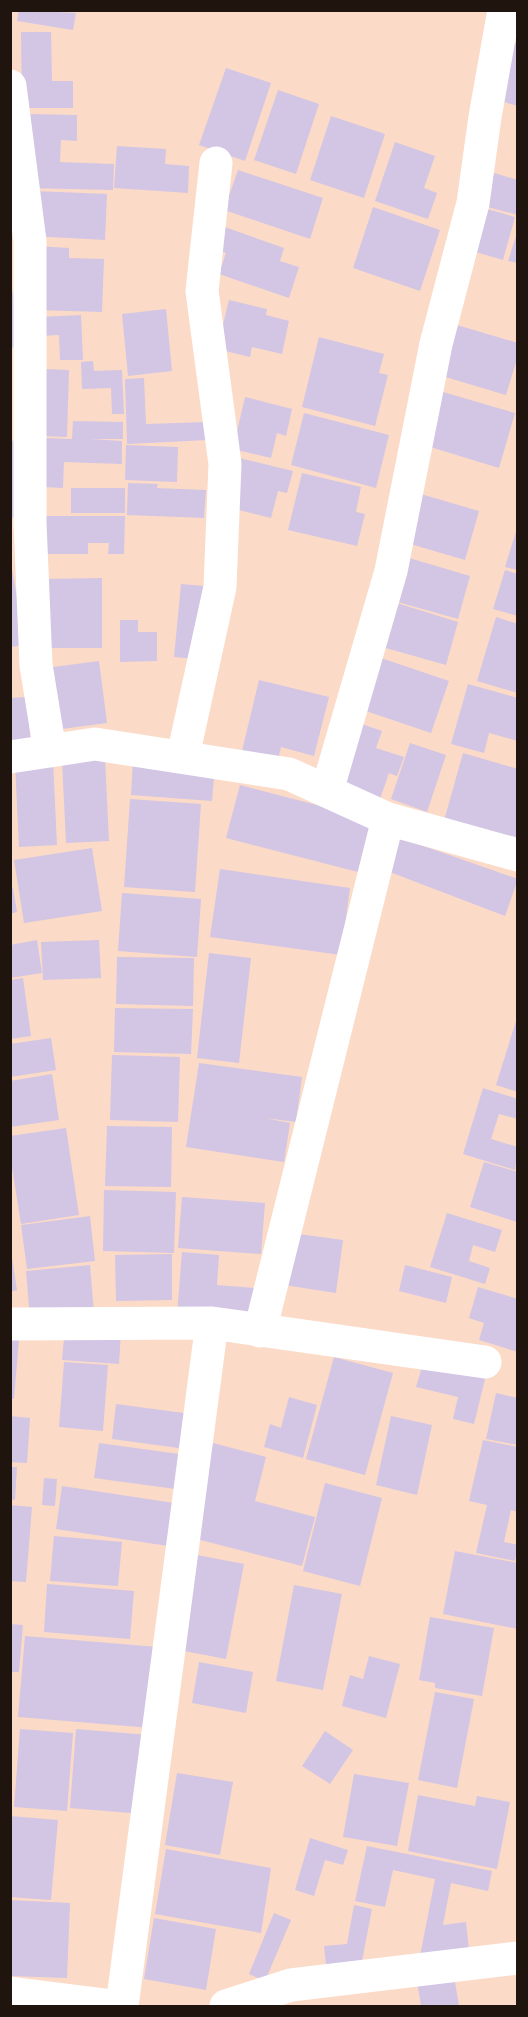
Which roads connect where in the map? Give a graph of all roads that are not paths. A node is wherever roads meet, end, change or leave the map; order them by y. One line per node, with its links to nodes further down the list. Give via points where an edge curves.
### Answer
1 (507, 22): 8 (street, via 473,202 436,344 391,571)
2 (10, 86): 4 (street, via 30,241)
3 (216, 163): 6 (street, via 202,291 225,464 220,587)
4 (20, 523): 5 (street)
5 (50, 751): 6 (street, via 95,744); 7 (street)
6 (183, 756): 8 (street, via 289,774)
7 (10, 757)
8 (327, 791): 9 (street)
9 (388, 819): 10 (street); 13 (street)
10 (518, 855)
11 (212, 1323): 12 (street); 13 (street); 18 (street)
12 (10, 1324)
13 (260, 1331): 14 (street)
14 (485, 1362)
15 (518, 1958): 19 (street, via 291,1985)
16 (10, 1993): 17 (street)
17 (113, 2007)
18 (122, 2007)
19 (226, 2007)

